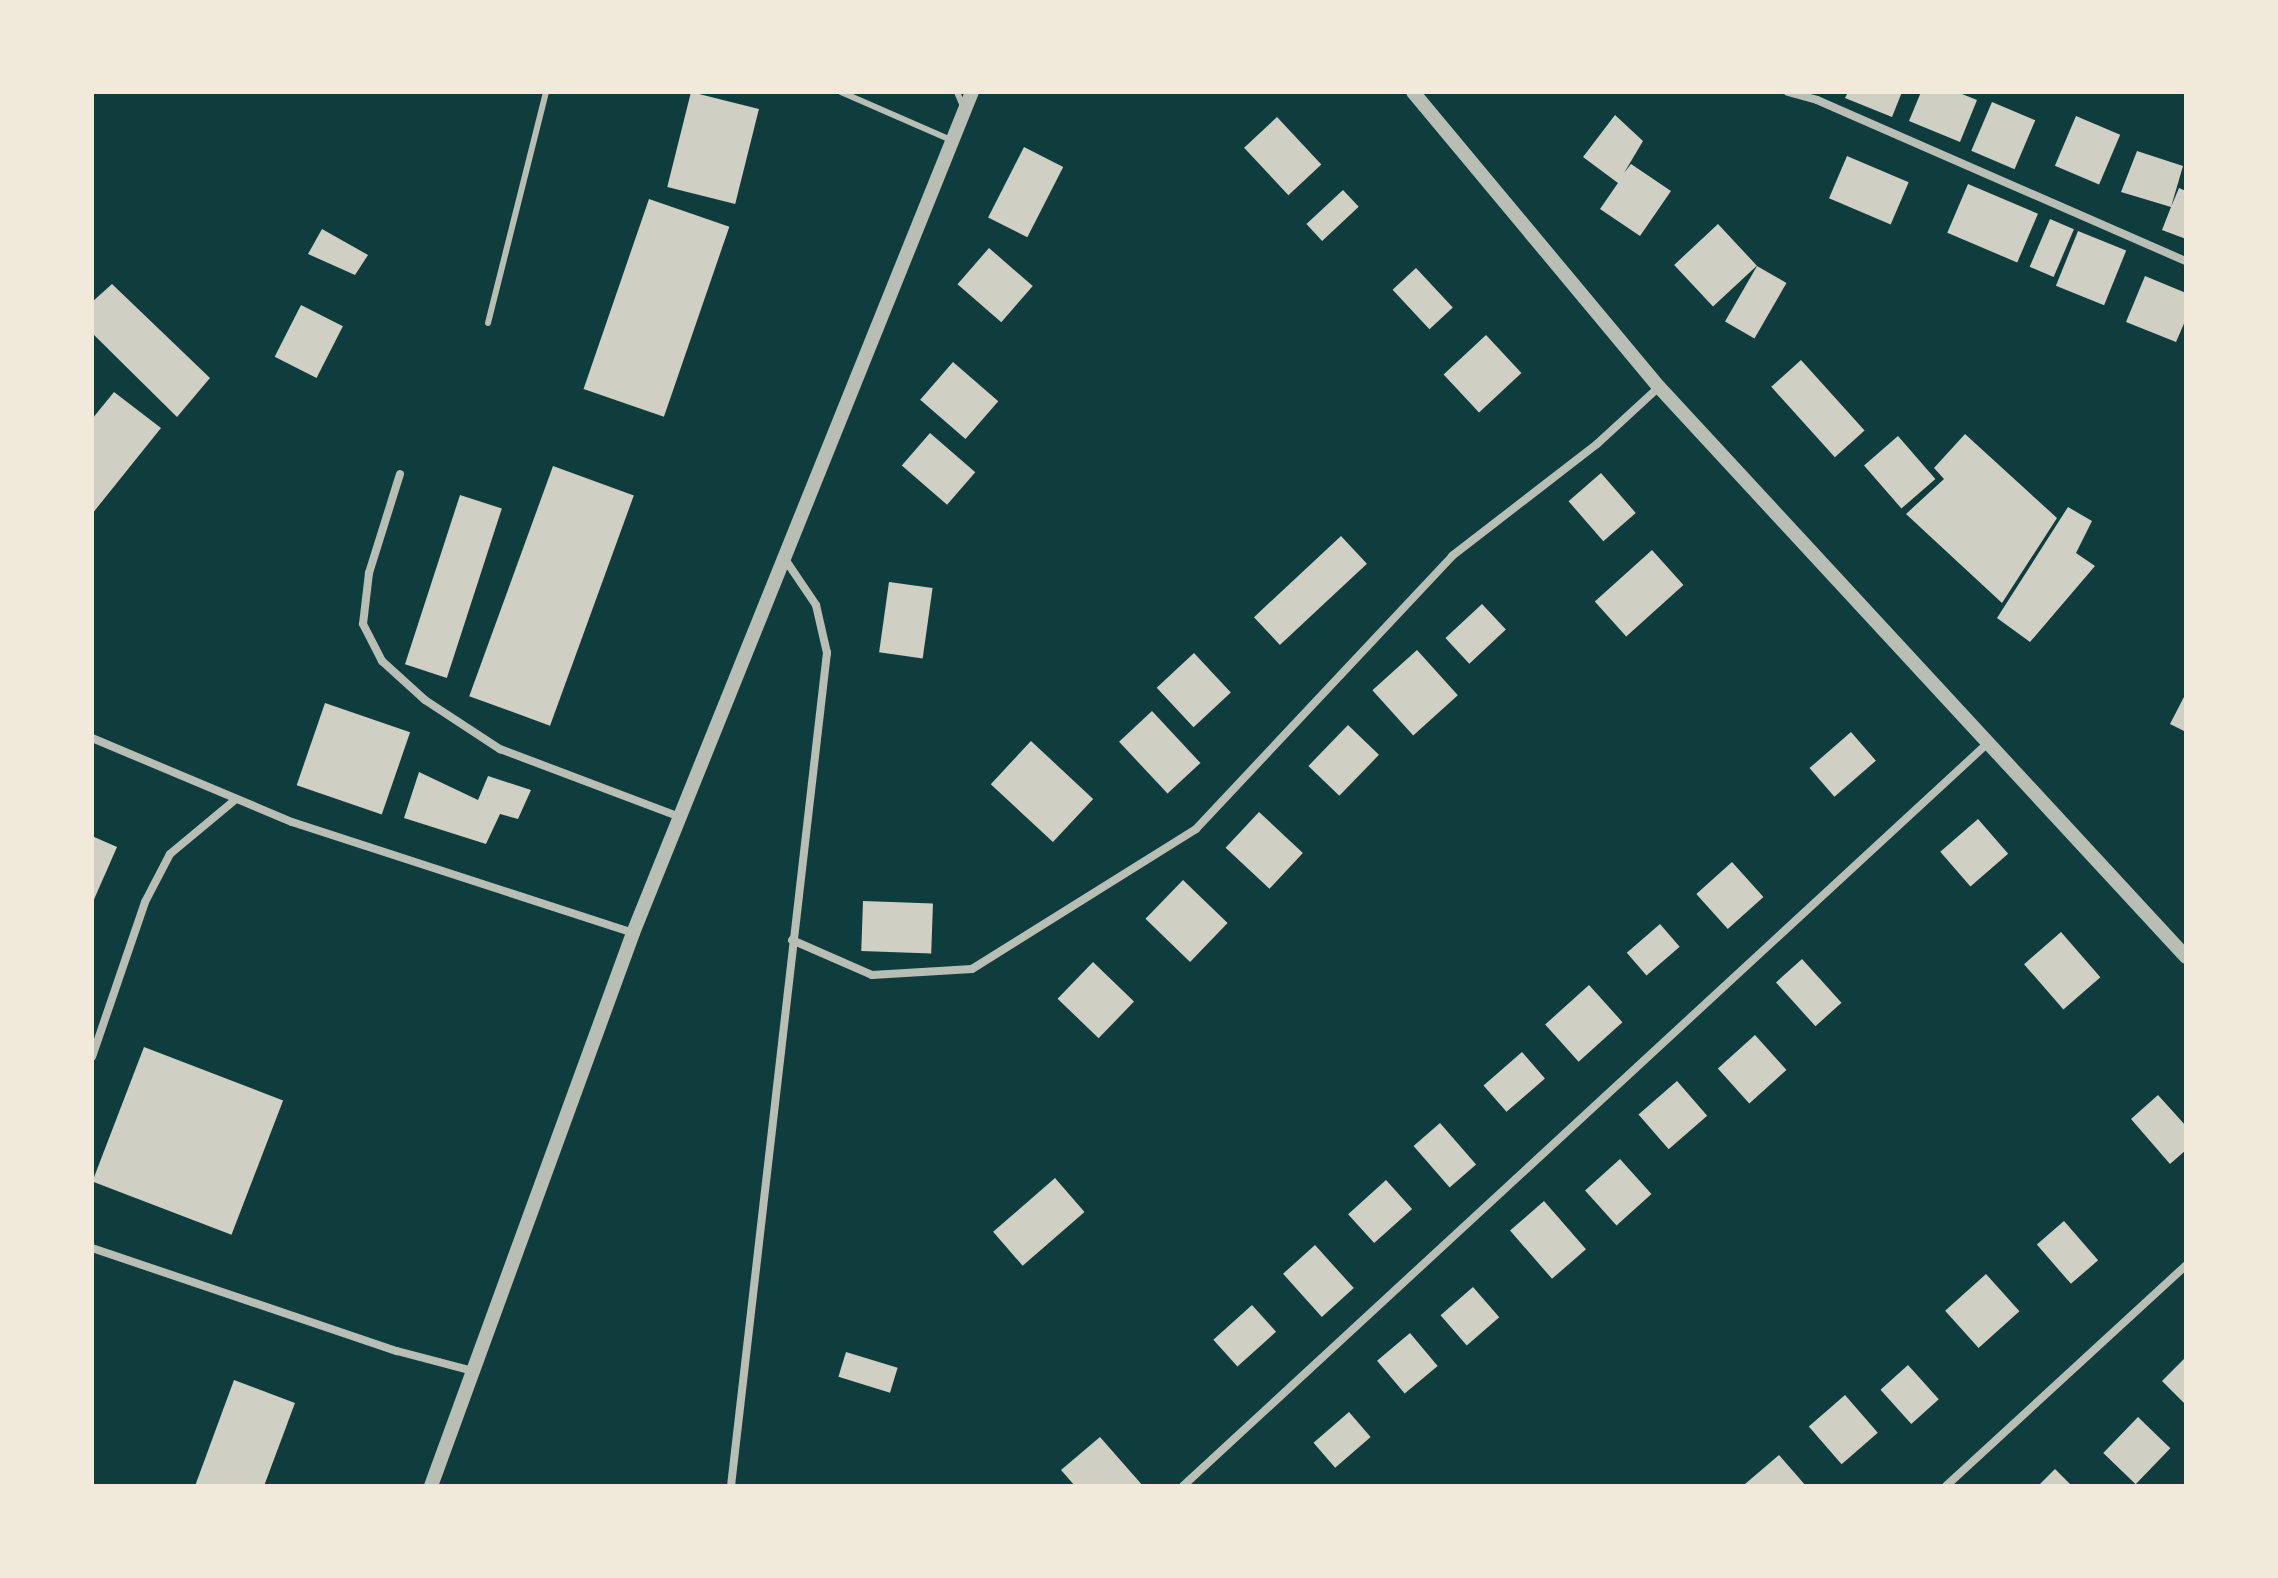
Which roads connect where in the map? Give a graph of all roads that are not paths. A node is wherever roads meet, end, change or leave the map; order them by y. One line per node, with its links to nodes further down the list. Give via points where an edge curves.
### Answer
1 (546, 92): 10 (lane)
2 (841, 92): 8 (lane)
3 (957, 92): 7 (lane)
4 (972, 92): 7 (street)
5 (1413, 92): 11 (street)
6 (1788, 92): 9 (street)
7 (965, 109): 8 (street)
8 (952, 141): 13 (street)
9 (2186, 261)
10 (488, 323)
11 (1659, 387): 15 (street); 19 (street, via 1597,444 1452,556 1196,829 972,969 872,975)
12 (400, 474): 17 (street, via 369,573 363,624 382,661 425,700 500,749)
13 (783, 557): 17 (street); 19 (street, via 816,605 827,653)
14 (92, 738): 16 (street)
15 (1989, 741): 20 (street); 27 (street)
16 (236, 799): 18 (street); 21 (street, via 170,854 145,902)
17 (680, 817): 18 (street)
18 (633, 933): 24 (street)
19 (792, 940): 26 (street)
20 (2186, 957)
21 (92, 1057)
22 (92, 1248): 24 (street, via 397,1351)
23 (2186, 1265): 28 (street)
24 (473, 1371): 25 (street)
25 (431, 1486)
26 (731, 1486)
27 (1183, 1486)
28 (1946, 1486)

